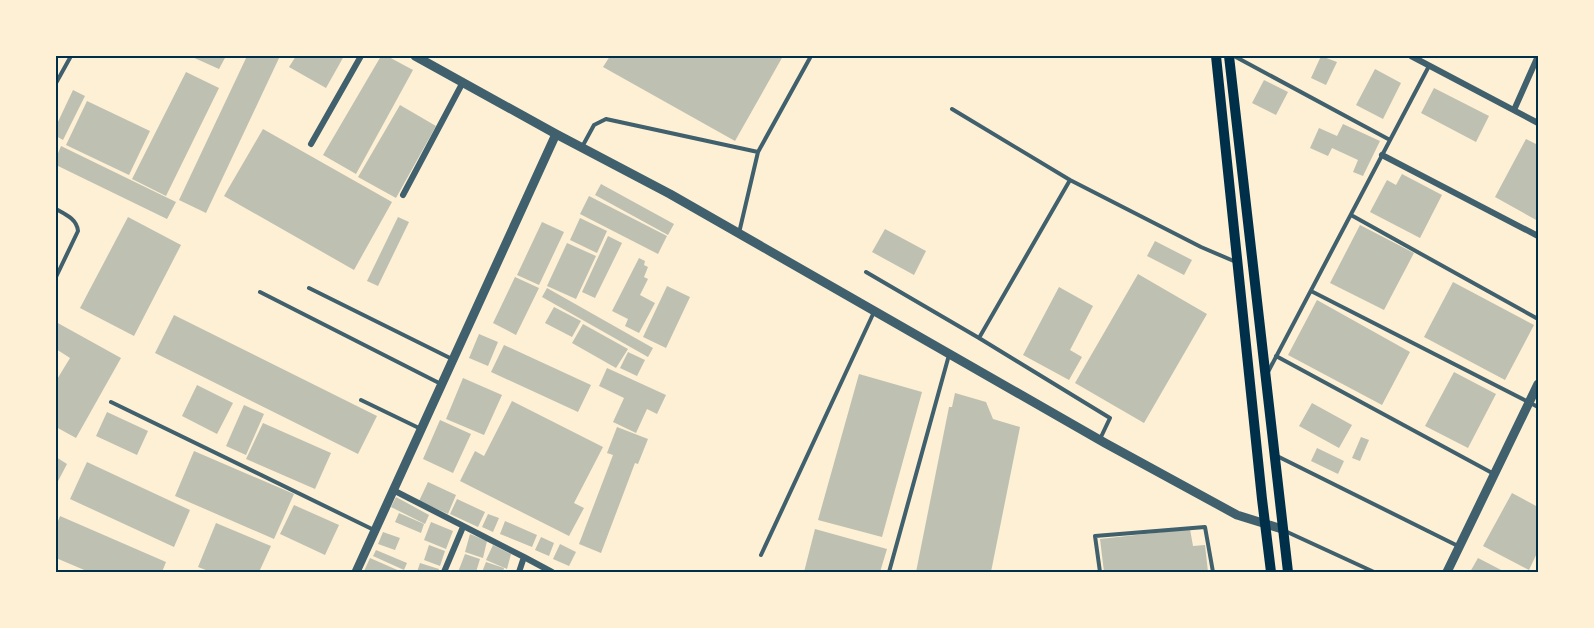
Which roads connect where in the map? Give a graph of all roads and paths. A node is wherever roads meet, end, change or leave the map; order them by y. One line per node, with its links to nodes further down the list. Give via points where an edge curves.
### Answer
1 (71, 56): 12 (lane)
2 (361, 56): 18 (street)
3 (415, 56): 9 (street)
4 (811, 56): 20 (lane)
5 (1216, 56): 28 (main road)
6 (1232, 56): 17 (lane); 40 (main road)
7 (1411, 56): 10 (street)
8 (1539, 56): 14 (street)
9 (430, 59): 11 (street)
10 (1429, 65): 14 (street); 17 (lane)
11 (462, 82): 16 (street); 23 (street)
12 (56, 83)
13 (952, 109): 22 (lane)
14 (1514, 110): 15 (street)
15 (1539, 123)
16 (556, 134): 19 (street); 39 (street)
17 (1390, 140): 21 (lane)
18 (312, 144)
19 (581, 147): 20 (lane, via 594,124 606,119); 26 (street)
20 (758, 152): 26 (lane)
21 (1382, 155): 25 (lane); 27 (street)
22 (1070, 180): 28 (lane); 36 (lane)
23 (403, 195)
24 (56, 209): 30 (lane, via 78,227)
25 (1350, 215): 32 (lane); 35 (lane)
26 (739, 234): 34 (street)
27 (1539, 236)
28 (1237, 262): 52 (main road)
29 (866, 272): 36 (lane)
30 (56, 277)
31 (309, 288): 39 (lane)
32 (1311, 291): 38 (lane); 45 (lane)
33 (260, 292): 42 (lane)
34 (874, 311): 37 (street); 59 (lane)
35 (1539, 319)
36 (980, 338): 48 (lane, via 1110,418)
37 (949, 354): 48 (street); 65 (lane)
38 (1276, 356): 40 (lane); 50 (lane)
39 (452, 359): 42 (street)
40 (1265, 377): 49 (main road)
41 (1539, 384): 45 (street)
42 (442, 385): 47 (street)
43 (361, 400): 47 (lane)
44 (111, 402): 57 (lane)
45 (1529, 402): 46 (lane); 50 (street)
46 (1539, 407)
47 (421, 429): 51 (street)
48 (1099, 440): 54 (street, via 1237,515)
49 (1274, 455): 53 (main road); 58 (lane)
50 (1494, 474): 58 (street)
51 (393, 490): 55 (street); 57 (street)
52 (1262, 499): 53 (main road); 54 (main road)
53 (1279, 505): 56 (main road)
54 (1264, 523): 56 (street); 68 (main road)
55 (463, 526): 60 (street); 62 (street)
56 (1282, 529): 69 (main road); 70 (lane)
57 (375, 531): 61 (street)
58 (1459, 547): 71 (street)
59 (761, 555)
60 (524, 557): 63 (street); 64 (street)
61 (356, 573)
62 (444, 573)
63 (519, 573)
64 (552, 573)
65 (889, 573)
66 (1100, 573): 67 (lane, via 1095,537 1205,526)
67 (1213, 573)
68 (1271, 573)
69 (1288, 573)
70 (1374, 573)
71 (1447, 573)

